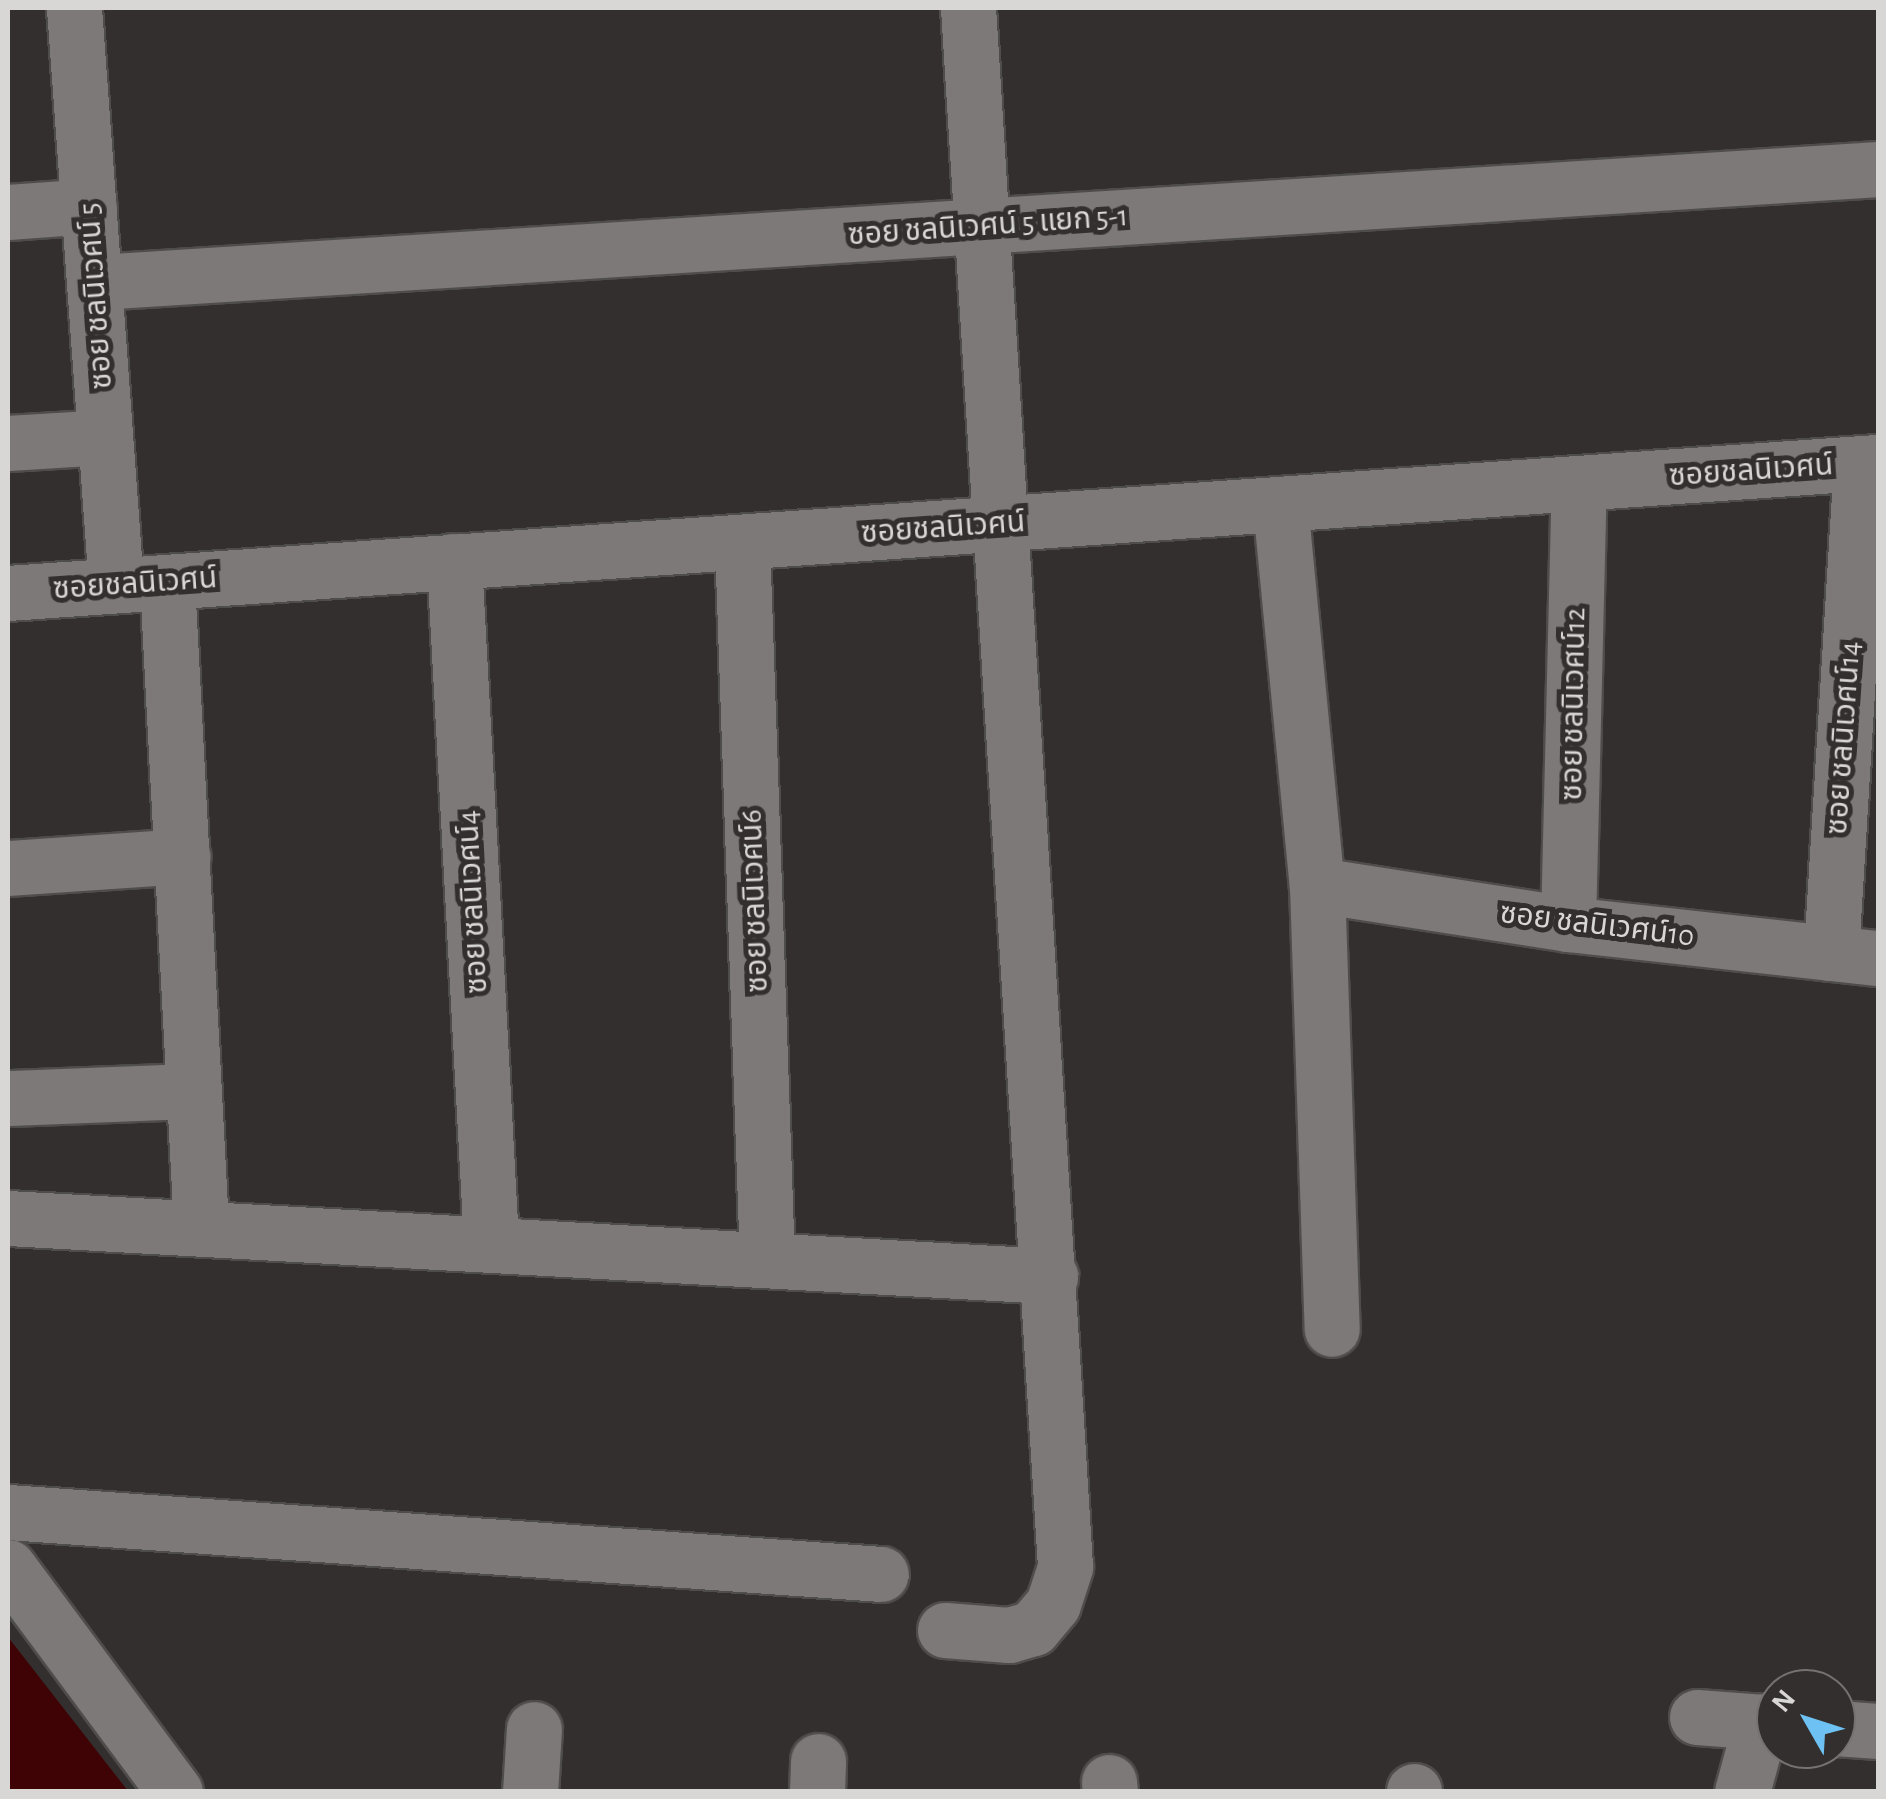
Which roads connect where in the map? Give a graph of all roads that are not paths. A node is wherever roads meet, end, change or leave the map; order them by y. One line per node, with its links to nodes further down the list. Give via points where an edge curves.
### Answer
1 (74, 8): 4 (street, ซอย ชลนิเวศน์ 5)
2 (968, 8): 6 (street)
3 (1878, 170): 6 (street, ซอย ชลนิเวศน์ 5 แยก 5-1)
4 (89, 206): 5 (street); 7 (street, ซอย ชลนิเวศน์ 5)
5 (8, 212)
6 (983, 227): 7 (street, ซอย ชลนิเวศน์ 5 แยก 5-1); 13 (street)
7 (98, 282): 8 (street, ซอย ชลนิเวศน์ 5)
8 (105, 438): 9 (street); 16 (street, ซอย ชลนิเวศน์ 5)
9 (8, 443)
10 (1870, 463): 11 (street, ซอยชลนิเวศน์); 22 (street, ซอย ชลนิเวศน์14)
11 (1579, 483): 12 (street, ซอยชลนิเวศน์); 21 (street, ซอย ชลนิเวศน์12)
12 (1280, 504): 13 (street, ซอยชลนิเวศน์); 20 (street)
13 (1004, 524): 14 (street, ซอยชลนิเวศน์); 29 (street)
14 (742, 542): 15 (street, ซอยชลนิเวศน์); 28 (street, ซอย ชลนิเวศน์6)
15 (454, 562): 16 (street, ซอยชลนิเวศน์); 27 (street, ซอย ชลนิเวศน์4)
16 (141, 584): 17 (street, ซอยชลนิเวศน์); 18 (street, ซอย ชลนิเวศน์ 5)
17 (8, 593)
18 (184, 856): 19 (street); 23 (street, ซอย ชลนิเวศน์ 5)
19 (8, 868)
20 (1317, 885): 21 (street, ซอย ชลนิเวศน์10); 30 (street)
21 (1568, 924): 22 (street, ซอย ชลนิเวศน์10)
22 (1855, 956)
23 (194, 1091): 24 (street); 26 (street, ซอย ชลนิเวศน์ 5)
24 (8, 1098)
25 (8, 1218): 26 (street)
26 (201, 1227): 27 (street)
27 (491, 1244): 28 (street)
28 (767, 1260): 29 (street)
29 (1050, 1276): 34 (street, via 1065,1566 1053,1604 1033,1628 1009,1635)
30 (1332, 1329)
31 (8, 1512): 33 (street)
32 (8, 1566): 39 (street)
33 (881, 1574)
34 (944, 1630)
35 (1697, 1717): 36 (street)
36 (1756, 1722)
37 (534, 1729): 40 (street)
38 (1756, 1755): 41 (street)
39 (175, 1792)
40 (530, 1792)
41 (1742, 1792)

